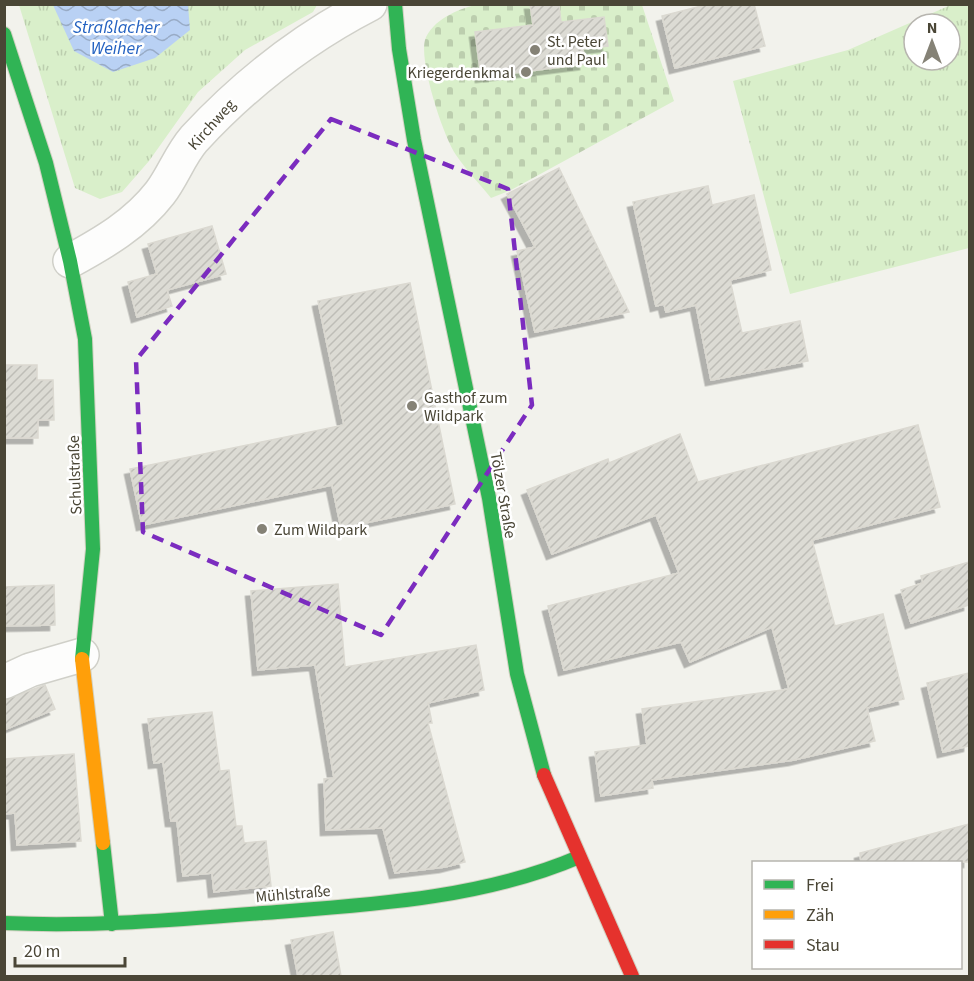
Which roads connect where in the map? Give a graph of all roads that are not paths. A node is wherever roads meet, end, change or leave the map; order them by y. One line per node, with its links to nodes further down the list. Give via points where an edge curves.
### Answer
1 (370, 4): 4 (street, Kirchweg, via 309,40 232,99 192,142 159,194 118,234)
2 (395, 4): 7 (street, Tölzer Straße, via 414,140 487,488 517,674 544,775)
3 (4, 34): 4 (street, Schulstraße, via 46,163)
4 (70, 261): 5 (street, Schulstraße, via 85,339 93,549)
5 (82, 655): 6 (street); 9 (street, Schulstraße)
6 (4, 682)
7 (579, 857): 9 (street, Mühlstraße, via 556,868 454,894); 10 (street, Tölzer Straße)
8 (4, 923): 9 (street, Mühlstraße)
9 (112, 924)
10 (632, 976)

